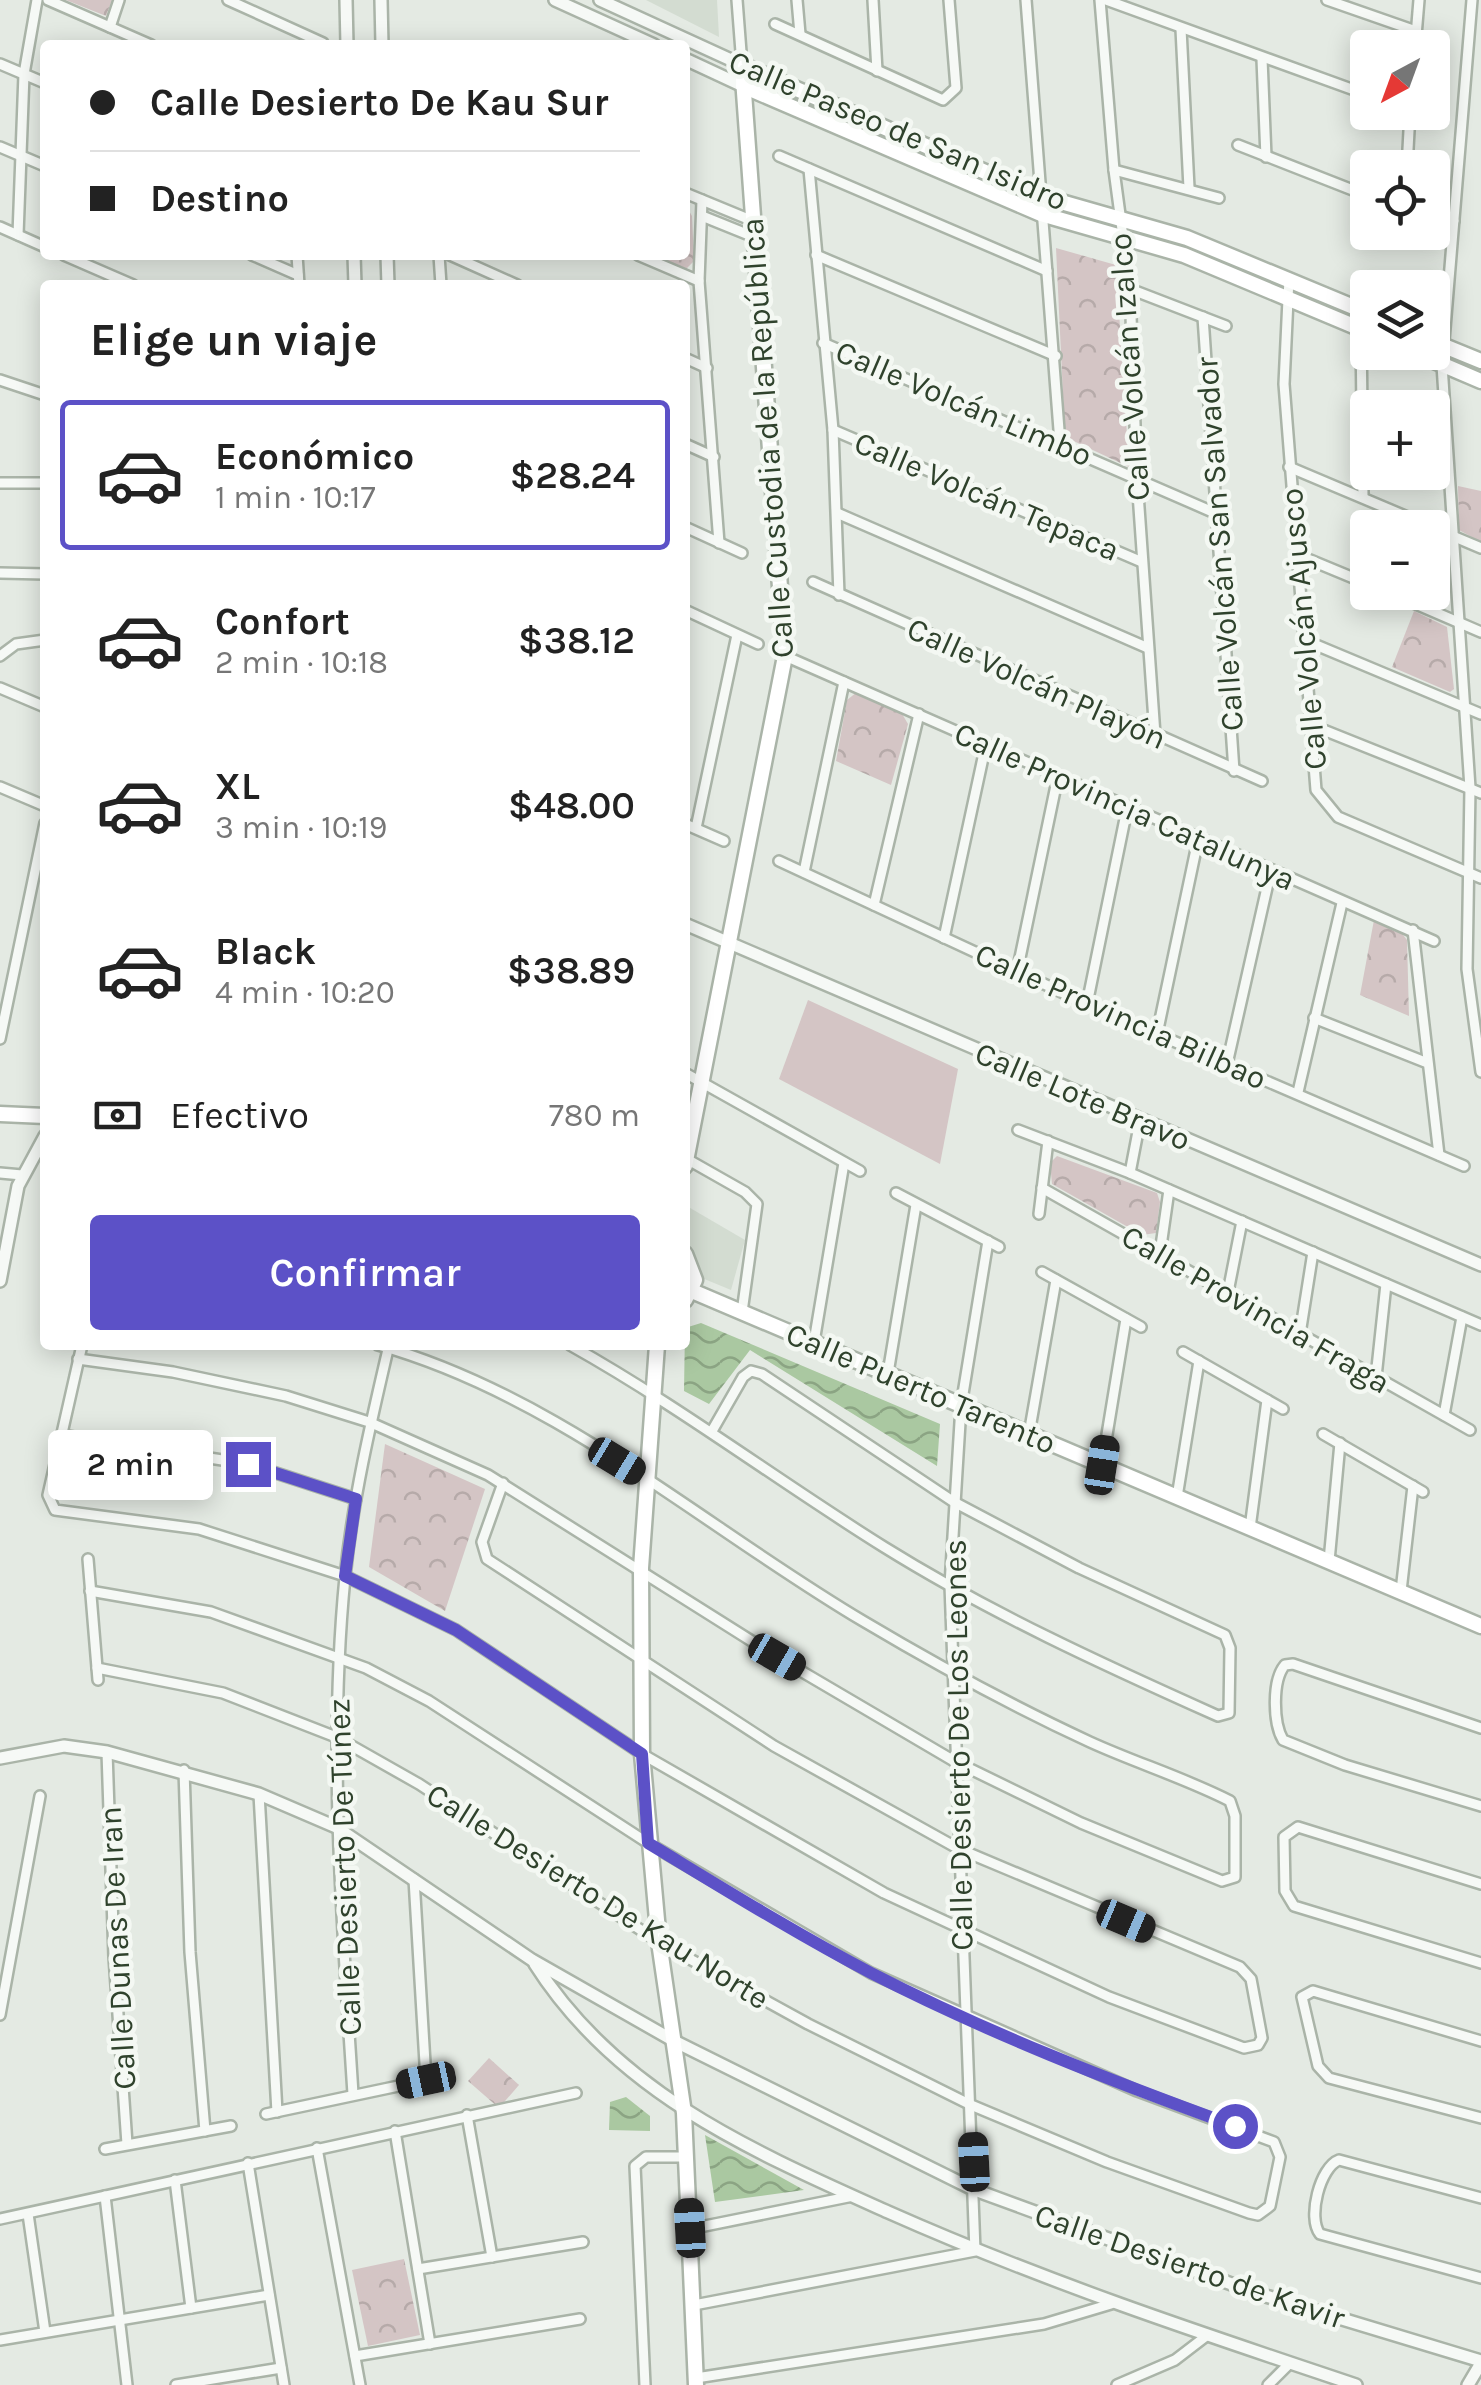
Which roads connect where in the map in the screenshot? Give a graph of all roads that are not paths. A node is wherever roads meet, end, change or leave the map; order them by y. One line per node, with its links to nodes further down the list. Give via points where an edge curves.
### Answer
1 (38, 0): 38 (street)
2 (48, 0): 19 (street)
3 (119, 0): 19 (street)
4 (228, 0): 21 (street)
5 (346, 0): 28 (street)
6 (381, 0): 29 (street)
7 (555, 0): 30 (street)
8 (600, 0): 31 (street, Calle Paseo de San Isidro)
9 (737, 0): 36 (street, Calle Custodia de la República)
10 (797, 0): 24 (street)
11 (873, 0): 37 (street)
12 (950, 0): 37 (street, via 956,88 950,98 935,99)
13 (1026, 0): 53 (street)
14 (1103, 0): 20 (street); 49 (street, Calle Volcán Izalco)
15 (1327, 0): 22 (street)
16 (1418, 0): 23 (street)
17 (1472, 0): 60 (street)
18 (775, 24): 24 (street)
19 (110, 27): 25 (street)
20 (1181, 28): 33 (street); 50 (street)
21 (292, 30): 26 (street); 27 (street)
22 (1410, 30)
23 (1416, 30)
24 (800, 34): 37 (street)
25 (140, 40)
26 (292, 40)
27 (316, 40)
28 (347, 40)
29 (382, 40)
30 (643, 40)
31 (687, 40)
32 (690, 41): 36 (street, Calle Paseo de San Isidro)
33 (1262, 58): 41 (street); 46 (street)
34 (690, 61): 40 (street, Calle Paseo de San Isidro)
35 (0, 64): 38 (street)
36 (742, 65): 40 (main road, Calle Custodia de la República); 53 (main road, Calle Paseo de San Isidro)
37 (877, 70)
38 (24, 74): 39 (street); 44 (street)
39 (40, 81)
40 (743, 86): 56 (main road, Calle Paseo de San Isidro); 61 (main road, Calle Custodia de la República)
41 (1350, 89)
42 (1238, 145): 46 (street)
43 (0, 147): 44 (street)
44 (21, 156): 47 (street); 63 (street)
45 (779, 156): 48 (street)
46 (1266, 157): 51 (street)
47 (40, 164)
48 (810, 169): 67 (street); 73 (street)
49 (1114, 170): 50 (street); 58 (street, Calle Volcán Izalco)
50 (1189, 188): 54 (street)
51 (1350, 189)
52 (690, 195): 55 (street)
53 (1040, 196): 56 (street); 58 (main road, Calle Paseo de San Isidro)
54 (1219, 198)
55 (702, 200): 57 (street); 61 (street)
56 (1040, 214): 64 (main road, Calle Paseo de San Isidro); 73 (street)
57 (702, 216): 65 (street); 78 (street)
58 (1120, 218): 64 (street, Calle Volcán Izalco); 74 (main road, Calle Paseo de San Isidro)
59 (1450, 219): 60 (street)
60 (1454, 220): 72 (street)
61 (753, 221): 65 (main road, Calle Custodia de la República)
62 (0, 227): 63 (street)
63 (18, 235): 66 (street)
64 (1123, 237): 79 (street, Calle Volcán Izalco); 80 (main road, Calle Paseo de San Isidro)
65 (754, 238): 132 (main road, Calle Custodia de la República)
66 (40, 244)
67 (816, 255): 85 (street); 87 (street)
68 (76, 260): 75 (street)
69 (261, 260): 76 (street)
70 (461, 260): 77 (street)
71 (650, 260): 78 (street)
72 (1447, 270)
73 (1047, 271): 87 (street)
74 (1288, 278): 80 (street, Calle Volcán Ajusco); 81 (main road, Calle Paseo de San Isidro)
75 (122, 280)
76 (299, 280)
77 (506, 280)
78 (699, 281): 90 (street)
79 (1130, 289): 82 (street, Calle Volcán San Salvador); 104 (street, Calle Volcán Izalco)
80 (1288, 300): 83 (main road, Calle Paseo de San Isidro); 103 (street, Calle Volcán Ajusco)
81 (1350, 304)
82 (1203, 318): 84 (street, Calle Volcán San Salvador); 108 (street, Calle Volcán San Salvador)
83 (1350, 325)
84 (1226, 326)
85 (823, 342): 99 (street); 100 (street, Calle Volcán Limbo)
86 (1450, 348): 89 (main road)
87 (1056, 356): 100 (street)
88 (690, 360): 90 (street)
89 (1481, 361)
90 (708, 368): 102 (street)
91 (1450, 368): 95 (main road)
92 (1364, 370): 107 (street)
93 (1442, 370): 111 (street)
94 (0, 380): 97 (street)
95 (1481, 381)
96 (0, 390): 97 (street)
97 (25, 391): 98 (street)
98 (40, 395)
99 (833, 430): 109 (street); 116 (street, Calle Volcán Tepaca)
100 (1060, 442): 104 (street, Calle Volcán Limbo)
101 (690, 446): 102 (street)
102 (714, 457): 112 (street)
103 (1289, 467): 107 (street); 115 (street, Calle Volcán Ajusco)
104 (1137, 479): 108 (street, Calle Volcán Limbo); 116 (street, Calle Volcán Izalco)
105 (0, 483): 106 (street)
106 (40, 484)
107 (1363, 496): 111 (street)
108 (1216, 512): 142 (street, Calle Volcán San Salvador)
109 (837, 513): 121 (street); 130 (street)
110 (690, 529): 112 (street)
111 (1451, 535): 113 (street); 124 (street)
112 (720, 543): 114 (street)
113 (1481, 548)
114 (742, 553)
115 (1298, 555): 119 (street); 127 (street, Calle Volcán Ajusco)
116 (1142, 562): 130 (street, Calle Volcán Izalco)
117 (0, 573): 118 (street)
118 (40, 574)
119 (1350, 577)
120 (813, 582): 121 (street, Calle Volcán Playón)
121 (839, 594): 140 (street, Calle Volcán Playón)
122 (1430, 610): 124 (street)
123 (690, 612): 126 (street)
124 (1458, 622): 125 (street); 136 (street)
125 (1481, 632)
126 (737, 635): 129 (street); 151 (street)
127 (1304, 640): 136 (street); 139 (street, Calle Volcán Ajusco)
128 (40, 641): 131 (street, via 16,644)
129 (758, 644)
130 (1148, 648): 140 (street, Calle Volcán Izalco)
131 (0, 656)
132 (785, 656): 133 (street, Calle Provincia Catalunya); 166 (main road, Calle Custodia de la República)
133 (844, 682): 137 (street, Calle Provincia Catalunya); 157 (street)
134 (0, 688): 135 (street)
135 (40, 705)
136 (1465, 708): 138 (street); 146 (street)
137 (919, 714): 141 (street, Calle Provincia Catalunya); 161 (street)
138 (1481, 714)
139 (1311, 724): 146 (street); 158 (street, Calle Volcán Ajusco, via 1316,790 1329,810)
140 (1155, 735): 142 (street, Calle Volcán Playón)
141 (986, 744): 143 (street, Calle Provincia Catalunya); 164 (street)
142 (1234, 771): 144 (street, Calle Volcán Playón)
143 (1058, 776): 149 (street, Calle Provincia Catalunya); 167 (street)
144 (1262, 781)
145 (0, 788): 148 (street)
146 (1470, 788): 147 (street); 158 (street)
147 (1481, 794)
148 (40, 804)
149 (1127, 809): 152 (street, Calle Provincia Catalunya); 168 (street)
150 (690, 826): 151 (street)
151 (696, 828): 153 (street)
152 (1198, 840): 156 (street, Calle Provincia Catalunya); 170 (street)
153 (724, 841)
154 (40, 847): 171 (street)
155 (780, 861): 157 (street, Calle Provincia Bilbao)
156 (1271, 870): 160 (street, Calle Provincia Catalunya); 173 (street)
157 (804, 872): 161 (street, Calle Provincia Bilbao)
158 (1470, 873): 159 (street, Calle Volcán Ajusco); 174 (street, via 1467,969)
159 (1481, 878)
160 (1342, 902): 163 (street, Calle Provincia Catalunya); 169 (street)
161 (874, 905): 164 (street, Calle Provincia Bilbao)
162 (690, 926): 166 (street, Calle Lote Bravo)
163 (1413, 930): 165 (street, Calle Provincia Catalunya); 172 (street)
164 (944, 938): 167 (street, Calle Provincia Bilbao)
165 (1434, 940)
166 (730, 943): 176 (main road, Calle Custodia de la República); 180 (street, Calle Lote Bravo)
167 (1017, 972): 168 (street, Calle Provincia Bilbao)
168 (1088, 1004): 170 (street, Calle Provincia Bilbao)
169 (1314, 1018): 172 (street); 177 (street)
170 (1157, 1034): 173 (street, Calle Provincia Bilbao)
171 (0, 1039)
172 (1425, 1062): 185 (street)
173 (1227, 1064): 177 (street, Calle Provincia Bilbao)
174 (1481, 1072)
175 (690, 1076): 176 (street)
176 (703, 1082): 182 (main road, Calle Custodia de la República); 186 (street)
177 (1298, 1092): 185 (street, Calle Provincia Bilbao)
178 (0, 1114): 179 (main road)
179 (40, 1116)
180 (1140, 1120): 190 (street); 205 (street, Calle Lote Bravo)
181 (1018, 1130): 183 (street)
182 (690, 1139)
183 (1048, 1141): 190 (street); 193 (street)
184 (40, 1144): 192 (street)
185 (1439, 1155): 188 (street, Calle Provincia Bilbao)
186 (844, 1162): 189 (street); 219 (street)
187 (690, 1164): 213 (street, via 757,1204)
188 (1464, 1166)
189 (860, 1171)
190 (1130, 1173): 194 (street)
191 (0, 1174): 192 (street)
192 (22, 1175): 201 (street)
193 (1042, 1188): 197 (street); 203 (street, Calle Provincia Fraga)
194 (1169, 1190): 198 (street); 203 (street)
195 (896, 1193): 196 (street)
196 (916, 1205): 199 (street); 228 (street)
197 (1039, 1214)
198 (1242, 1222): 202 (street); 211 (street)
199 (988, 1241): 200 (street); 232 (street, Calle Desierto De Los Leones)
200 (999, 1248)
201 (4, 1250): 208 (street)
202 (1313, 1252): 209 (street); 218 (street)
203 (1160, 1253): 211 (street, Calle Provincia Fraga)
204 (690, 1262): 210 (main road)
205 (1481, 1265)
206 (1042, 1272): 207 (street)
207 (1056, 1280): 215 (street); 238 (street)
208 (0, 1281)
209 (1386, 1284): 214 (street); 229 (street)
210 (690, 1291)
211 (1228, 1292): 218 (street, Calle Provincia Fraga)
212 (690, 1296): 213 (main road, Calle Puerto Tarento)
213 (742, 1312): 219 (main road, Calle Puerto Tarento)
214 (1462, 1317): 216 (street); 234 (street)
215 (1126, 1319): 217 (street); 242 (street)
216 (1481, 1325)
217 (1141, 1328)
218 (1300, 1334): 229 (street, Calle Provincia Fraga)
219 (814, 1342): 228 (main road, Calle Puerto Tarento)
220 (81, 1350): 226 (street)
221 (384, 1350): 235 (street, Calle Desierto De Túnez)
222 (395, 1350): 243 (street, via 493,1390)
223 (579, 1350): 230 (street)
224 (657, 1350): 230 (main road)
225 (1183, 1352): 227 (street)
226 (78, 1360): 235 (street, via 229,1382); 240 (street)
227 (1199, 1361): 231 (street); 247 (street)
228 (888, 1373): 232 (main road, Calle Puerto Tarento)
229 (1376, 1377): 234 (street, Calle Provincia Fraga)
230 (653, 1392): 237 (street); 243 (main road)
231 (1267, 1400): 233 (street); 250 (street)
232 (961, 1406): 238 (main road, Calle Puerto Tarento); 249 (street, Calle Desierto De Los Leones)
233 (1282, 1409)
234 (1444, 1415): 236 (street, Calle Provincia Fraga)
235 (370, 1422): 244 (street); 248 (street, Calle Desierto De Túnez)
236 (1470, 1430)
237 (712, 1431): 249 (street, via 743,1377 756,1372); 255 (street)
238 (1029, 1434): 242 (main road, Calle Puerto Tarento)
239 (1323, 1434): 241 (street)
240 (61, 1435): 248 (street, via 248,1464); 254 (street, via 50,1506 199,1529)
241 (1340, 1443): 245 (street); 252 (street)
242 (1102, 1465): 247 (main road, Calle Puerto Tarento)
243 (645, 1478): 253 (main road); 262 (street, via 778,1570)
244 (503, 1483): 253 (street); 260 (street, via 482,1542 487,1559)
245 (1413, 1486): 246 (street); 257 (street)
246 (1423, 1492)
247 (1177, 1497): 250 (main road, Calle Puerto Tarento)
248 (356, 1499): 254 (street, Calle Desierto De Túnez)
249 (954, 1502): 255 (street, Calle Desierto De Los Leones); 255 (street, via 1225,1635 1232,1708 1224,1717 1105,1666)
250 (1250, 1528): 252 (main road, Calle Puerto Tarento)
251 (88, 1559): 256 (street)
252 (1329, 1561): 257 (main road, Calle Puerto Tarento)
253 (641, 1568): 260 (main road); 269 (street)
254 (345, 1576): 259 (street, Calle Desierto De Túnez); 267 (street, via 456,1630)
255 (950, 1585): 262 (street, Calle Desierto De Los Leones)
256 (90, 1591): 259 (street, via 212,1612); 261 (street)
257 (1400, 1592): 258 (main road, Calle Puerto Tarento)
258 (1481, 1626)
259 (340, 1656): 265 (street, Calle Desierto De Túnez); 275 (street, via 429,1701)
260 (640, 1661): 267 (main road); 276 (street, via 774,1746)
261 (96, 1668): 263 (street); 265 (street, Calle Desierto De Kau Norte, via 223,1693)
262 (950, 1671): 269 (street, Calle Desierto De Los Leones); 269 (street, via 1062,1729 1222,1798 1234,1807 1237,1869 1229,1881 1081,1823)
263 (98, 1680)
264 (1481, 1728): 273 (street, via 1293,1664 1276,1677 1283,1740)
265 (336, 1737): 274 (street, Calle Desierto De Túnez); 280 (street, Calle Desierto De Kau Norte)
266 (108, 1752): 268 (street, Calle Desierto de Kavir, via 64,1746); 270 (street, Calle Desierto de Kavir); 298 (street, Calle Dunas De Iran)
267 (642, 1754): 275 (main road); 279 (street, via 804,1850)
268 (0, 1758)
269 (954, 1761): 276 (street, Calle Desierto De Los Leones)
270 (184, 1770): 271 (street, Calle Desierto de Kavir); 296 (street)
271 (260, 1794): 274 (street, Calle Desierto de Kavir); 290 (street, via 272,2113)
272 (40, 1796): 283 (street)
273 (1481, 1806)
274 (336, 1827): 277 (street, Calle Desierto de Kavir); 290 (street, Calle Desierto De Túnez)
275 (648, 1843): 280 (main road); 284 (street, via 810,1939)
276 (960, 1849): 279 (street, Calle Desierto De Los Leones); 279 (street, via 1240,1967 1250,1979 1262,2038 1252,2050 1124,2004)
277 (414, 1879): 281 (street, Calle Desierto de Kavir); 288 (street)
278 (1481, 1884): 282 (street, via 1292,1827 1284,1837 1285,1890 1294,1906)
279 (962, 1932): 284 (street, Calle Desierto De Los Leones)
280 (659, 1942): 286 (main road); 291 (street, Calle Desierto De Kau Norte)
281 (532, 1960): 286 (street, Calle Desierto de Kavir); 292 (street, Calle Desierto de Kavir, via 597,2043)
282 (1481, 1963)
283 (0, 2015)
284 (966, 2019): 291 (street, Calle Desierto De Los Leones); 291 (street, Calle Desierto De Kau Norte, via 1268,2138 1279,2147 1270,2206 1258,2215)
285 (1481, 2041): 294 (street, via 1314,1991 1302,1997 1322,2073)
286 (676, 2042): 292 (main road); 304 (street, Calle Desierto de Kavir)
287 (441, 2077): 288 (street)
288 (426, 2080): 290 (street)
289 (576, 2093): 293 (street)
290 (353, 2094)
291 (971, 2105): 304 (street, Calle Desierto De Los Leones)
292 (684, 2112): 301 (main road); 306 (street, Calle Desierto de Kavir)
293 (466, 2115): 297 (street); 313 (street)
294 (1481, 2118)
295 (231, 2126): 296 (street)
296 (204, 2131): 298 (street)
297 (395, 2131): 299 (street); 314 (street)
298 (127, 2144): 300 (street)
299 (317, 2148): 302 (street); 326 (street)
300 (105, 2149)
301 (686, 2157): 310 (main road); 335 (street, via 646,2156 635,2166)
302 (248, 2162): 303 (street); 316 (street)
303 (175, 2180): 305 (street); 319 (street)
304 (975, 2190): 312 (street, Calle Desierto De Los Leones); 327 (street, Calle Desierto de Kavir, via 1256,2293)
305 (105, 2196): 308 (street); 321 (street)
306 (853, 2196): 310 (street); 312 (street, Calle Desierto de Kavir)
307 (1481, 2198): 315 (street, via 1351,2162 1330,2164 1314,2220 1320,2234)
308 (28, 2214): 309 (street); 322 (street)
309 (0, 2219)
310 (690, 2228): 318 (main road)
311 (583, 2242): 313 (street)
312 (975, 2251): 317 (street, Calle Desierto de Kavir); 318 (street)
313 (492, 2257): 314 (street)
314 (418, 2269): 325 (street)
315 (1481, 2278)
316 (270, 2296): 319 (street); 329 (street)
317 (1111, 2304): 323 (street, Calle Desierto de Kavir); 330 (street, via 1044,2324)
318 (694, 2305): 330 (main road)
319 (191, 2308): 321 (street)
320 (580, 2319): 325 (street)
321 (119, 2320): 322 (street); 331 (street)
322 (44, 2332): 324 (street)
323 (1204, 2337): 328 (street, Calle Desierto de Kavir); 336 (street, via 1175,2360)
324 (0, 2340)
325 (430, 2344): 326 (street)
326 (355, 2356): 334 (street)
327 (1481, 2362): 339 (street)
328 (1290, 2363): 337 (street); 338 (street, Calle Desierto de Kavir)
329 (281, 2368): 332 (street); 333 (street)
330 (696, 2381)
331 (127, 2385)
332 (176, 2385)
333 (284, 2385)
334 (360, 2385)
335 (644, 2385)
336 (1117, 2385)
337 (1268, 2385)
338 (1356, 2385)
339 (1468, 2385)

